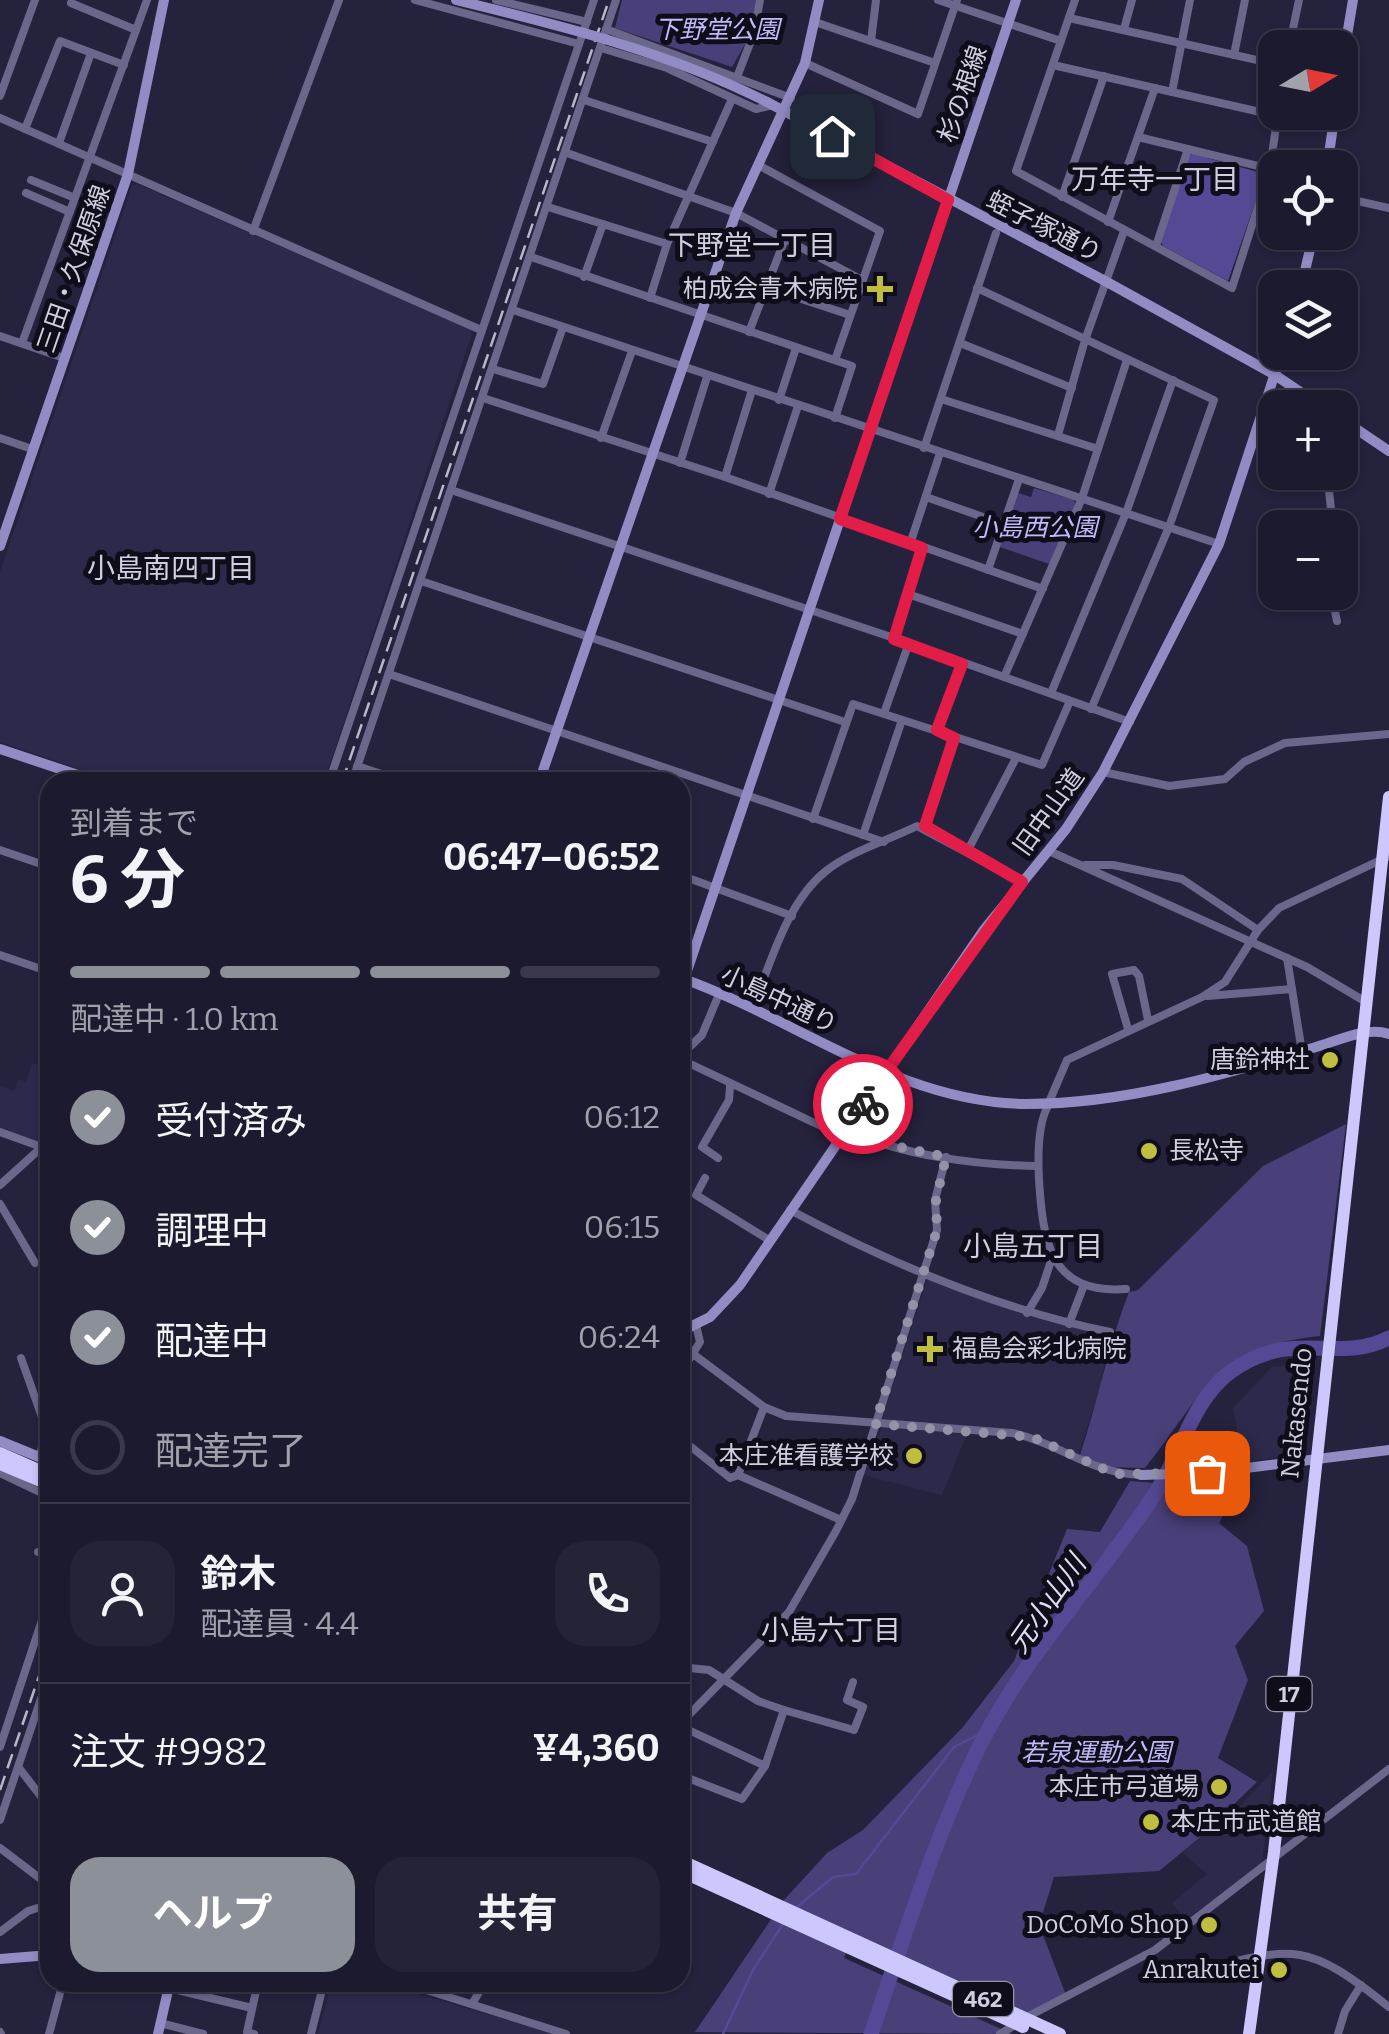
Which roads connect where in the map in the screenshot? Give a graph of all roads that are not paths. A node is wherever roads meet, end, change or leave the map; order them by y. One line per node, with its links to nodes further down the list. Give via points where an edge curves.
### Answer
1 (36, 0): 48 (street)
2 (147, 0): 28 (street)
3 (164, 0): 65 (street, 三田・久保原線)
4 (339, 0): 80 (street)
5 (415, 0): 35 (street)
6 (456, 0): 52 (street, 蛭子塚通り, bridge, via 696,68)
7 (496, 0): 24 (street)
8 (594, 0): 24 (street)
9 (616, 0): 27 (street)
10 (760, 0): 44 (street)
11 (818, 0): 25 (street)
12 (876, 0): 32 (street)
13 (938, 0): 22 (street)
14 (1016, 0): 26 (street, 杉の根線)
15 (1075, 0): 23 (street)
16 (1132, 0): 29 (street)
17 (1190, 0): 34 (street)
18 (1244, 0): 38 (street)
19 (1298, 0): 30 (street)
20 (1353, 0): 31 (street)
21 (71, 3): 28 (street)
22 (956, 3): 26 (street); 41 (street)
23 (1069, 18): 29 (street); 33 (street)
24 (586, 22): 35 (street)
25 (816, 22): 32 (street); 40 (street)
26 (1008, 24): 33 (street); 71 (street, 杉の根線)
27 (606, 29): 36 (street); 44 (street)
28 (136, 30): 42 (street)
29 (1124, 30): 34 (street)
30 (1292, 30)
31 (1348, 30)
32 (871, 40): 41 (street)
33 (1061, 42): 43 (street)
34 (1182, 42): 38 (street); 47 (street)
35 (579, 44): 97 (street)
36 (601, 48): 50 (street, via 667,68); 51 (street)
37 (91, 53): 42 (street); 56 (street, via 60,41); 59 (street)
38 (1234, 55): 39 (street)
39 (1258, 60)
40 (805, 63): 41 (street, via 918,114); 49 (street)
41 (934, 63)
42 (124, 65): 62 (street)
43 (1053, 66): 45 (street); 69 (street, via 1016,172)
44 (737, 76): 49 (street)
45 (1104, 76): 46 (street); 69 (street)
46 (1155, 88): 47 (street); 57 (street)
47 (1172, 92): 54 (street)
48 (0, 96)
49 (791, 98): 53 (street)
50 (732, 99): 52 (street, via 756,109); 58 (street)
51 (584, 100): 58 (street); 61 (street)
52 (770, 103): 53 (street, 蛭子塚通り)
53 (785, 110): 63 (street); 71 (street, 蛭子塚通り)
54 (1258, 110)
55 (0, 118): 56 (street)
56 (25, 129): 59 (street)
57 (1138, 137): 60 (street); 78 (street)
58 (713, 142): 68 (street)
59 (59, 144): 62 (street)
60 (1188, 148): 64 (street); 85 (street)
61 (567, 154): 68 (street); 73 (street)
62 (90, 157): 65 (street); 70 (street)
63 (760, 166): 77 (street); 88 (street, via 880,230)
64 (1258, 166)
65 (128, 174): 80 (street); 105 (street, 三田・久保原線)
66 (31, 180): 70 (street)
67 (26, 193): 75 (street)
68 (687, 196): 77 (street); 84 (street)
69 (1062, 196): 78 (street)
70 (75, 198): 75 (street)
71 (948, 200): 89 (street, 蛭子塚通り); 122 (street, 小島中通り)
72 (1358, 201): 74 (street)
73 (548, 207): 79 (street); 86 (street)
74 (1389, 208)
75 (70, 212): 102 (street)
76 (1258, 213): 85 (street, via 1232,288)
77 (736, 214): 83 (street); 94 (street)
78 (1108, 222): 81 (street)
79 (603, 224): 84 (street); 87 (street)
80 (254, 231): 97 (street)
81 (1124, 232): 85 (street); 89 (street)
82 (996, 233): 91 (street)
83 (785, 238): 88 (street); 90 (street)
84 (667, 244): 92 (street)
85 (1156, 246)
86 (530, 257): 87 (street); 93 (street)
87 (584, 276): 92 (street)
88 (862, 280): 95 (street)
89 (1107, 282): 100 (street); 111 (street, 蛭子塚通り)
90 (765, 287): 95 (street); 98 (street)
91 (977, 288): 100 (street); 101 (street)
92 (650, 298): 94 (street)
93 (513, 310): 96 (street); 109 (street)
94 (702, 314): 98 (street); 108 (street)
95 (850, 314): 106 (street)
96 (563, 327): 104 (street); 109 (street, via 543,384)
97 (481, 330): 179 (street)
98 (750, 332): 103 (street)
99 (0, 336): 102 (street)
100 (1085, 340): 107 (street); 114 (street)
101 (960, 342): 114 (street); 118 (street)
102 (22, 343): 105 (street)
103 (796, 348): 106 (street); 119 (street)
104 (632, 351): 108 (street); 126 (street)
105 (64, 358): 128 (street, 三田・久保原線)
106 (835, 360): 121 (street, via 852,366)
107 (1128, 360): 113 (street); 129 (street)
108 (680, 368): 112 (street); 132 (street)
109 (492, 369): 117 (street)
110 (1276, 370): 111 (street, 旧中山道)
111 (1275, 374): 116 (street, 蛭子塚通り); 146 (street, 旧中山道)
112 (707, 377): 115 (street); 133 (street)
113 (1173, 380): 140 (street); 143 (street, via 1214,400)
114 (1072, 388): 124 (street)
115 (752, 390): 119 (street); 134 (street)
116 (1298, 390)
117 (482, 398): 126 (street); 136 (street)
118 (941, 399): 124 (street); 127 (street)
119 (779, 400): 120 (street)
120 (798, 406): 121 (street); 137 (street)
121 (835, 418): 122 (street)
122 (870, 430): 127 (street); 141 (street, 小島中通り)
123 (1358, 431): 130 (street)
124 (1058, 435): 129 (street)
125 (0, 438): 128 (street)
126 (602, 438): 132 (street)
127 (924, 448): 131 (street)
128 (32, 449): 144 (street, 三田・久保原線)
129 (1098, 450): 139 (street)
130 (1389, 451)
131 (940, 452): 135 (street); 138 (street)
132 (651, 455): 133 (street); 147 (street)
133 (680, 463): 134 (street)
134 (725, 477): 137 (street)
135 (1019, 479): 139 (street); 142 (street)
136 (451, 490): 147 (street); 150 (street)
137 (769, 494): 141 (street)
138 (926, 497): 142 (street); 145 (street)
139 (1082, 498): 140 (street); 151 (street)
140 (1126, 513): 143 (street); 163 (street)
141 (840, 519): 145 (street); 153 (street, 小島中通り)
142 (1003, 524): 149 (street)
143 (1169, 527): 146 (street); 166 (street)
144 (0, 543)
145 (910, 544): 148 (street)
146 (1219, 544): 170 (street, 旧中山道)
147 (620, 547): 153 (street); 158 (street)
148 (922, 548): 149 (street); 152 (street)
149 (988, 570): 151 (street)
150 (421, 582): 158 (street); 161 (street)
151 (1043, 589): 156 (street)
152 (908, 594): 156 (street); 157 (street)
153 (809, 610): 157 (street); 165 (street, 小島中通り)
154 (1335, 610): 155 (street)
155 (1337, 620)
156 (1024, 634): 162 (street)
157 (894, 639): 159 (street)
158 (589, 640): 165 (street); 172 (street)
159 (909, 643): 160 (street); 167 (street)
160 (962, 664): 162 (street); 171 (street)
161 (390, 674): 172 (street); 177 (street)
162 (1004, 678): 163 (street)
163 (1051, 693): 164 (street)
164 (1070, 701): 166 (street); 176 (street, via 1042,765)
165 (778, 702): 169 (street); 186 (street, 小島中通り)
166 (1090, 709): 170 (street)
167 (884, 713): 168 (street); 169 (street, via 853,704)
168 (902, 720): 171 (street); 190 (street)
169 (846, 722): 188 (street)
170 (1130, 722): 184 (street, 旧中山道)
171 (937, 730): 174 (street)
172 (555, 733): 182 (street); 183 (street)
173 (1389, 734): 184 (street, via 1298,740 1244,762 1224,779 1169,786)
174 (954, 738): 176 (street); 189 (street)
175 (0, 749): 178 (street)
176 (1016, 758): 194 (street)
177 (357, 766): 180 (street); 181 (street)
178 (68, 772)
179 (332, 772)
180 (355, 772)
181 (375, 772)
182 (542, 772)
183 (673, 772)
184 (1103, 772): 193 (street, 旧中山道)
185 (690, 778): 186 (street)
186 (746, 796): 188 (street); 200 (street, 小島中通り)
187 (1389, 797): 195 (highway, Nakasendo / 17)
188 (814, 819): 190 (street)
189 (925, 826): 191 (street); 194 (street)
190 (862, 836): 191 (street)
191 (884, 842): 201 (street, via 828,869)
192 (0, 850): 196 (street)
193 (1049, 851): 197 (street); 199 (street, 旧中山道)
194 (967, 852): 199 (street)
195 (1386, 857): 202 (street, via 1278,908); 212 (highway, Nakasendo / 17)
196 (40, 864)
197 (1078, 865): 202 (street, via 1182,879); 203 (street)
198 (690, 877): 200 (street)
199 (1022, 882): 221 (street, 旧中山道)
200 (716, 886): 201 (street); 205 (street, 小島中通り)
201 (792, 916): 213 (street)
202 (1258, 930): 203 (street)
203 (1250, 943): 206 (street); 211 (street, via 1225,982)
204 (0, 955): 207 (street)
205 (690, 957)
206 (1287, 958): 209 (street); 212 (street)
207 (40, 969)
208 (690, 982): 210 (street, 小島中通り)
209 (1292, 989): 211 (street); 219 (street)
210 (720, 992): 213 (street, 小島中通り); 218 (street)
211 (1202, 997): 214 (street)
212 (1366, 1002): 216 (highway, Nakasendo / 17)
213 (753, 1006): 221 (street, 小島中通り)
214 (1148, 1020): 215 (street); 215 (street, via 1139,976 1134,970 1112,974)
215 (1128, 1028): 223 (street, via 1067,1060)
216 (1363, 1034): 217 (street, 小島中通り); 219 (street, 小島中通り); 257 (highway, Nakasendo / 17)
217 (1389, 1034)
218 (690, 1047)
219 (1302, 1052): 223 (street, 小島中通り, via 1235,1073)
220 (690, 1063): 222 (street)
221 (884, 1073): 223 (street, 小島中通り, via 978,1100); 225 (street, 旧中山道)
222 (730, 1086): 225 (street); 229 (street, via 702,1147)
223 (1051, 1103): 230 (street)
224 (0, 1132): 226 (street)
225 (844, 1133): 228 (street); 234 (street, 旧中山道)
226 (40, 1146)
227 (40, 1153): 232 (street)
228 (946, 1157): 230 (street); 238 (street)
229 (718, 1158)
230 (1038, 1166): 236 (street, via 1042,1232)
231 (705, 1178): 235 (street, via 696,1195)
232 (0, 1185)
233 (0, 1204): 237 (street)
234 (790, 1210): 235 (street, 旧中山道); 238 (street)
235 (770, 1240): 243 (street, 旧中山道, via 725,1304)
236 (1052, 1258): 239 (street); 241 (street)
237 (35, 1264)
238 (924, 1274): 241 (street); 251 (street)
239 (1084, 1285): 240 (street); 242 (street)
240 (1126, 1289)
241 (1027, 1313): 242 (street)
242 (1069, 1324): 245 (street)
243 (696, 1326): 244 (street, 旧中山道); 246 (street, via 701,1334)
244 (690, 1328)
245 (1110, 1332)
246 (693, 1354): 248 (street); 249 (street)
247 (22, 1358): 250 (street)
248 (690, 1359)
249 (764, 1407): 251 (street, via 786,1416); 261 (street)
250 (40, 1409)
251 (875, 1424): 262 (street, via 1022,1435 1092,1468); 265 (street)
252 (0, 1440): 256 (street)
253 (690, 1446): 261 (street, via 730,1478)
254 (1389, 1450): 257 (street)
255 (0, 1453): 259 (highway)
256 (40, 1457)
257 (1315, 1458): 262 (street); 282 (highway, Nakasendo / 17)
258 (0, 1464): 263 (highway)
259 (40, 1470)
260 (0, 1473): 264 (street)
261 (738, 1475): 265 (street)
262 (1141, 1476)
263 (40, 1481)
264 (40, 1493)
265 (841, 1520): 268 (street, via 790,1612)
266 (40, 1626): 274 (street)
267 (690, 1668): 268 (street)
268 (725, 1680): 271 (street); 272 (street)
269 (853, 1682): 271 (street, via 847,1700 863,1707 854,1730)
270 (40, 1702): 276 (street)
271 (784, 1710): 275 (street)
272 (690, 1715)
273 (690, 1730): 275 (street)
274 (0, 1747)
275 (765, 1766): 278 (street, via 742,1800)
276 (18, 1768): 279 (street); 280 (street)
277 (1389, 1769): 282 (street)
278 (690, 1779)
279 (40, 1796)
280 (0, 1820)
281 (0, 1848): 285 (street)
282 (1273, 1856): 289 (highway, Nakasendo / 17); 304 (street, via 1154,1950)
283 (690, 1865): 287 (highway, 462)
284 (690, 1875): 287 (highway, 462)
285 (40, 1878)
286 (40, 1907): 288 (street)
287 (773, 1909): 304 (highway, 462)
288 (0, 1932)
289 (1260, 1955): 292 (street); 293 (street, via 1329,1961); 314 (highway, Nakasendo / 17)
290 (40, 1956): 291 (street)
291 (0, 1959)
292 (1193, 1972)
293 (1362, 1985): 302 (street); 315 (street)
294 (60, 1992): 307 (street)
295 (168, 1992): 305 (street)
296 (195, 1992): 303 (street)
297 (256, 1992): 303 (street)
298 (321, 1992): 309 (street)
299 (433, 1992): 301 (street)
300 (479, 1992): 301 (street)
301 (472, 2004): 310 (street)
302 (1389, 2007)
303 (252, 2008): 306 (street)
304 (1021, 2021): 311 (street); 312 (highway, 462); 313 (highway, 462)
305 (159, 2029): 308 (street)
306 (249, 2033)
307 (50, 2034)
308 (203, 2034)
309 (310, 2034)
310 (566, 2034)
311 (1000, 2034)
312 (1039, 2034)
313 (1060, 2034)
314 (1249, 2034)
315 (1338, 2034)

